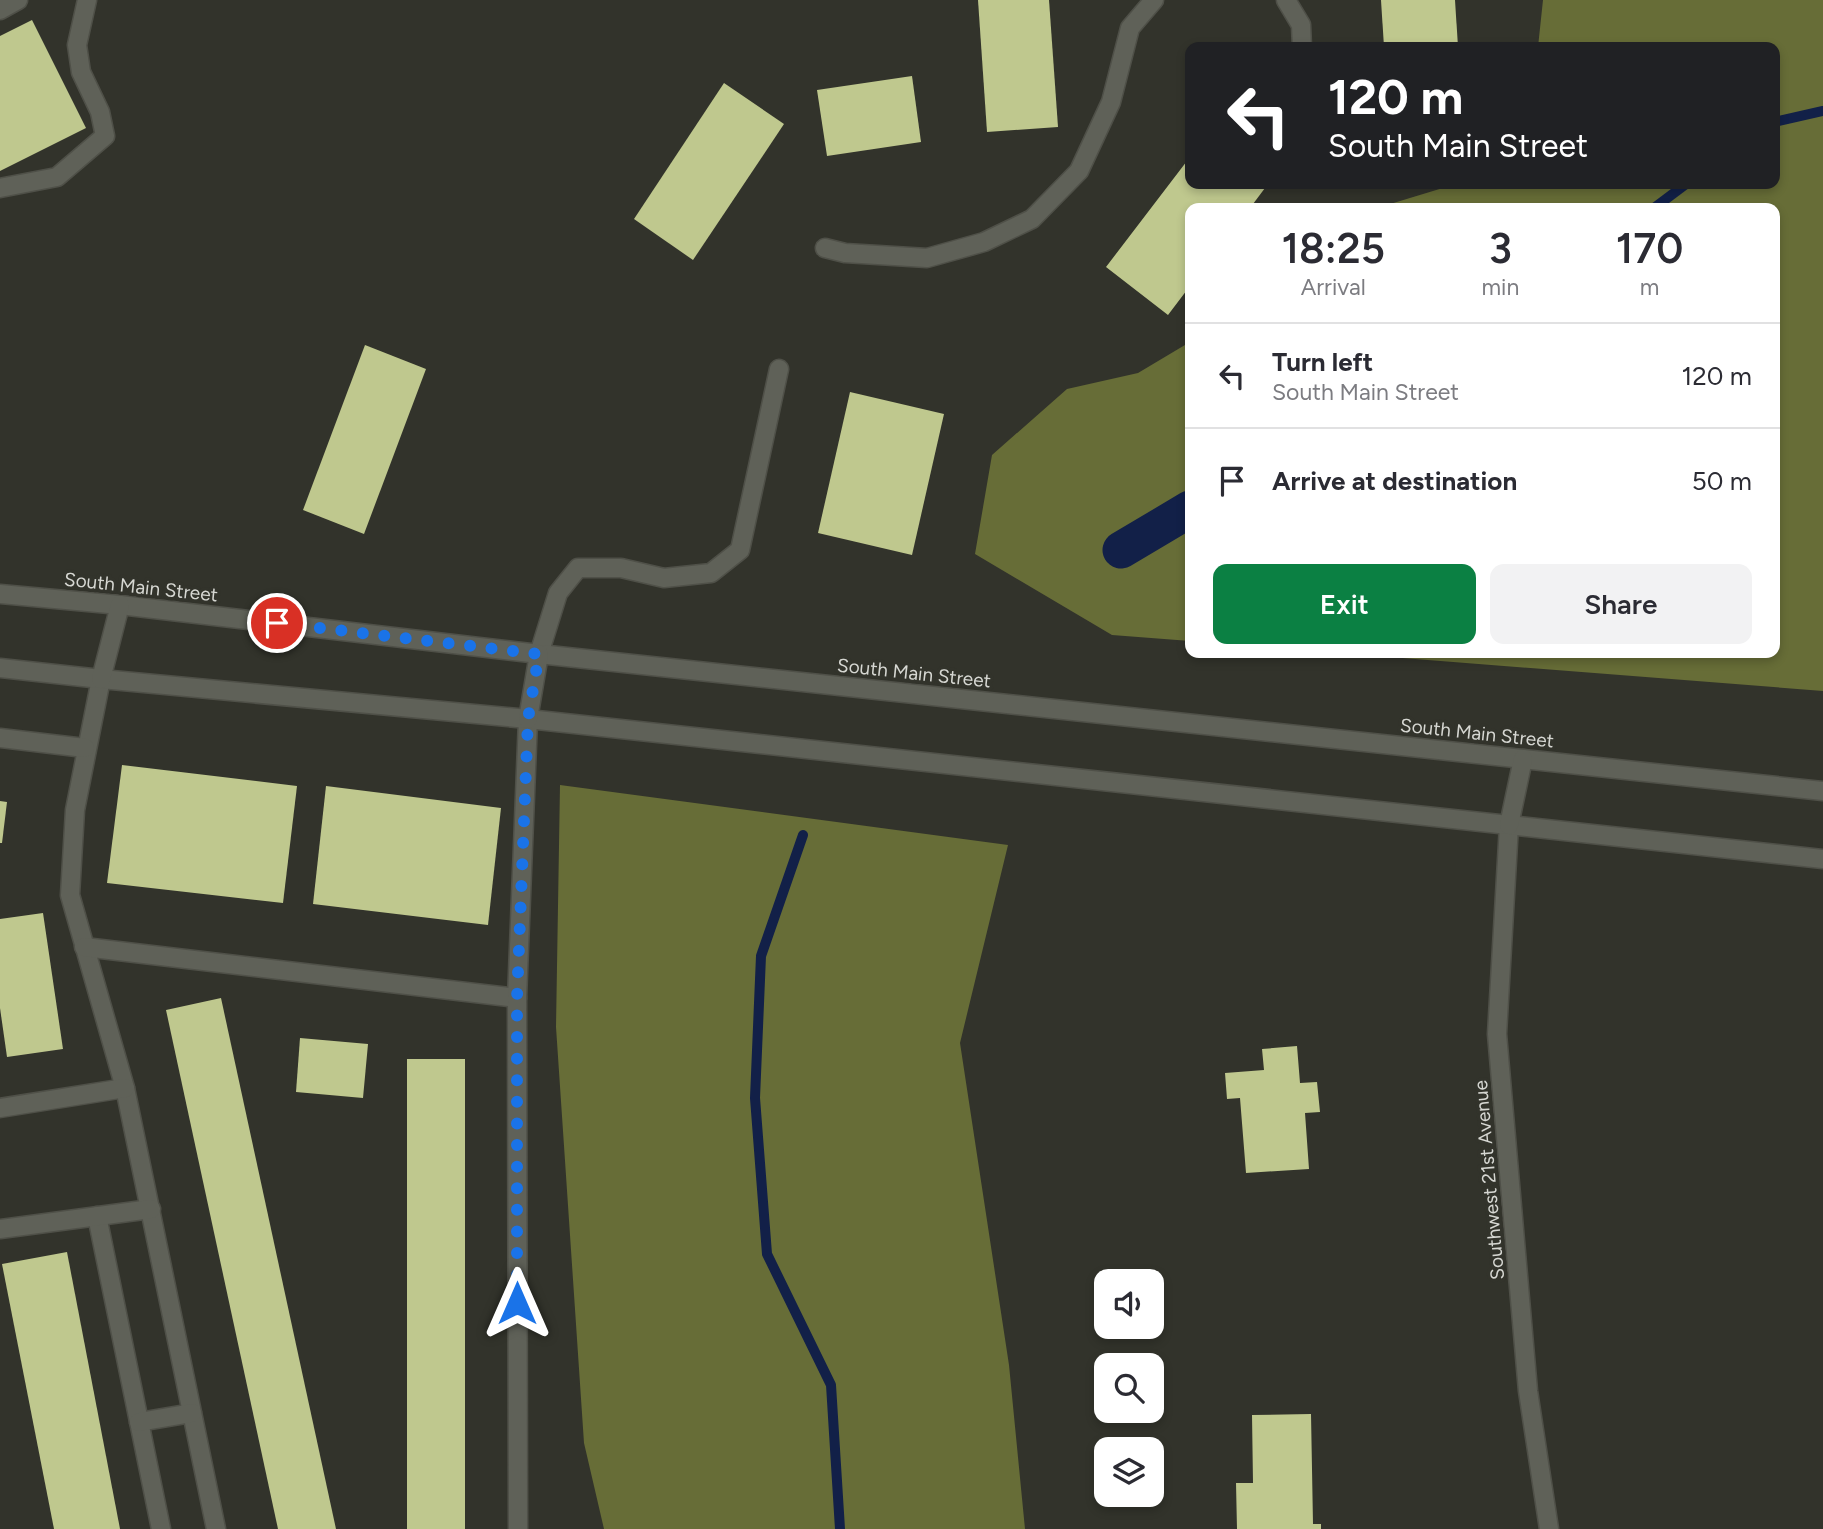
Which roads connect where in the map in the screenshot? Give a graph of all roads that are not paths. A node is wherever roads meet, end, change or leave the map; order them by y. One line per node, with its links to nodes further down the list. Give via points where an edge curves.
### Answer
1 (18, 0): 5 (main road)
2 (87, 0): 7 (main road, via 76,44 81,72 105,135 57,177)
3 (1154, 0): 8 (main road, via 1130,27 1111,102 1079,171 1032,219 984,242 927,258)
4 (1286, 0): 6 (main road, via 1301,24)
5 (0, 10)
6 (1302, 42)
7 (0, 188)
8 (825, 248)
9 (779, 369): 12 (main road, via 740,550 711,573 664,578 621,568 578,568 558,593)
10 (0, 594): 11 (main road, South Main Street)
11 (120, 605): 12 (main road, South Main Street); 14 (main road)
12 (539, 654): 15 (main road); 18 (main road, South Main Street)
13 (0, 668): 14 (main road)
14 (101, 679): 15 (main road); 17 (main road)
15 (528, 719): 20 (main road); 23 (main road)
16 (0, 738): 17 (main road)
17 (85, 748): 22 (main road, via 75,810 70,895)
18 (1523, 759): 19 (main road, South Main Street); 20 (main road, Southwest 21st Avenue)
19 (1823, 791)
20 (1509, 825): 21 (main road); 34 (main road, Southwest 21st Avenue, via 1497,1034 1528,1391)
21 (1823, 859)
22 (84, 947): 23 (main road); 24 (main road)
23 (517, 998): 33 (main road)
24 (125, 1088): 25 (main road); 26 (main road)
25 (0, 1108)
26 (150, 1209): 27 (main road); 29 (main road)
27 (97, 1216): 28 (main road); 30 (main road)
28 (0, 1229)
29 (192, 1413): 30 (main road); 32 (main road)
30 (139, 1422): 31 (main road)
31 (161, 1529)
32 (216, 1529)
33 (518, 1529)
34 (1549, 1529)

